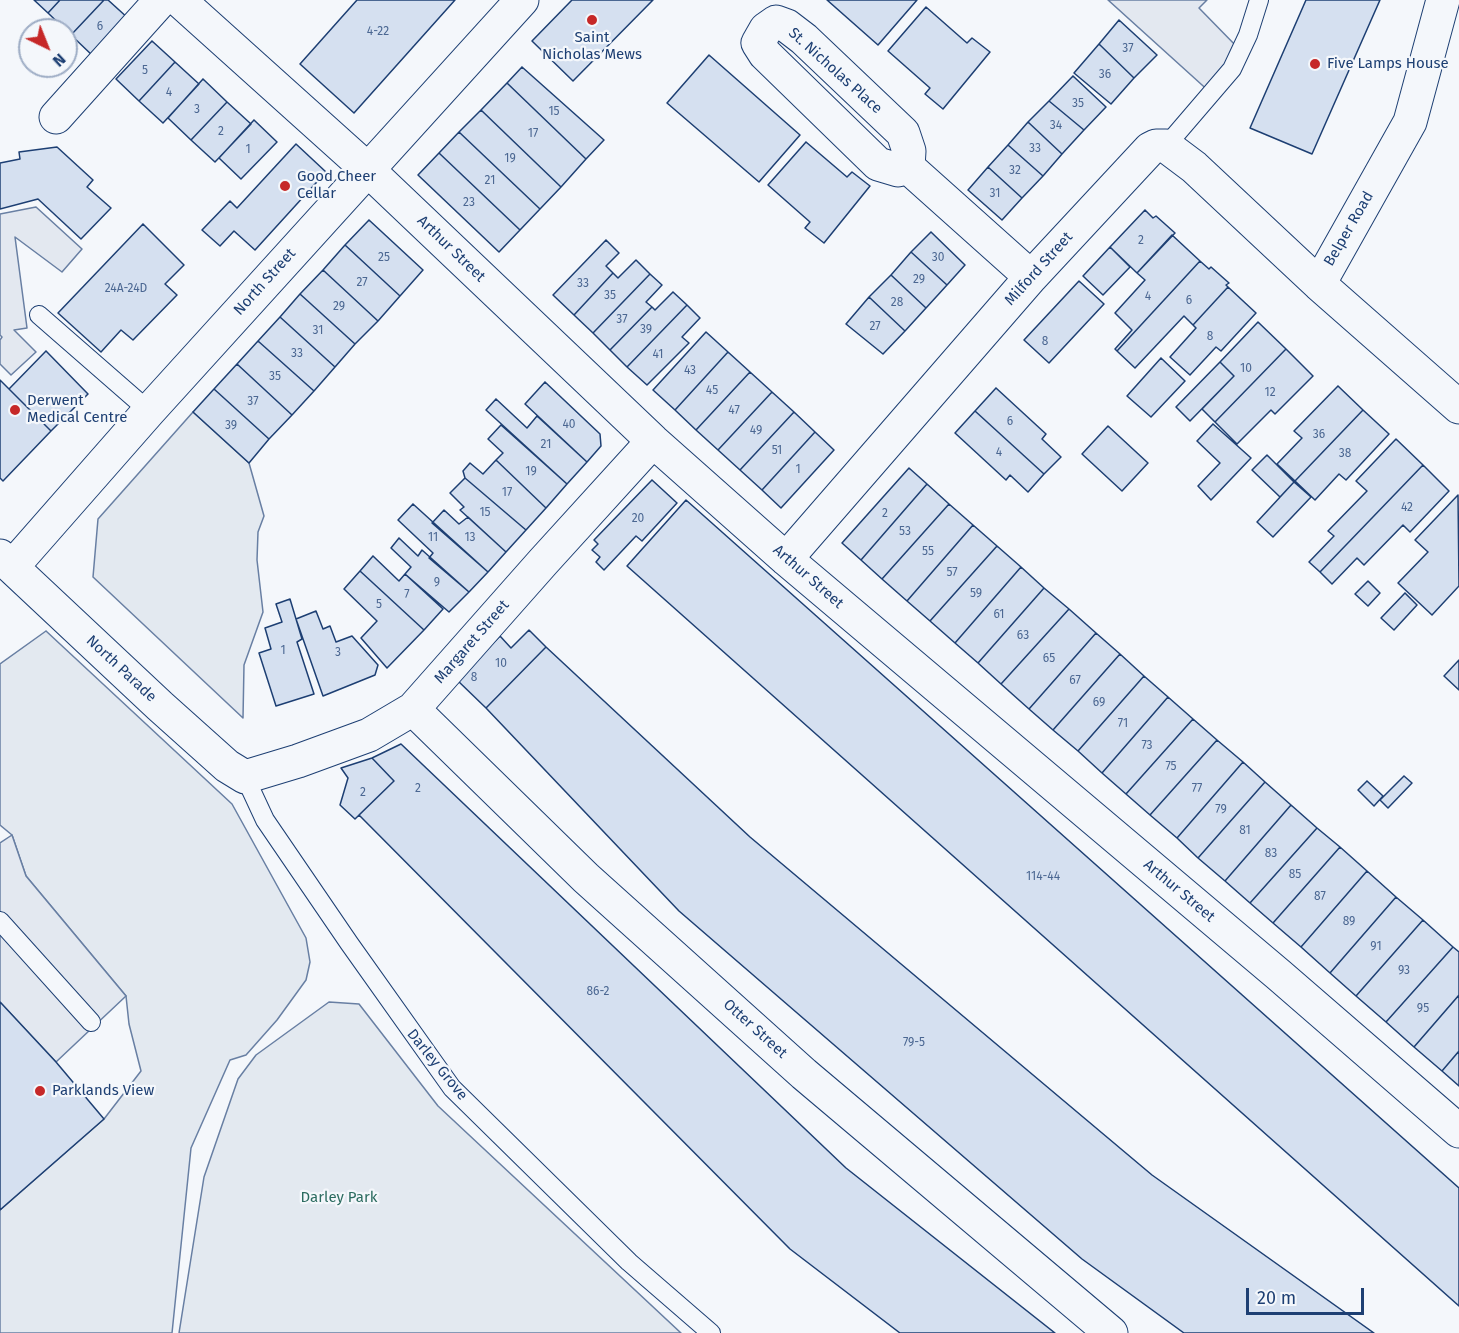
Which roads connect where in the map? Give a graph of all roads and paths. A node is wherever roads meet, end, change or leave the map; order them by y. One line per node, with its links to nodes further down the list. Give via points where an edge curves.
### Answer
1 (161, 0): 6 (street)
2 (179, 0): 9 (street, Arthur Street)
3 (522, 0): 9 (street, North Street)
4 (1259, 0): 7 (lane, via 1232,69)
5 (1443, 0): 11 (street, Belper Road, via 1410,122)
6 (56, 117)
7 (1166, 146): 10 (street, Milford Street, via 1150,149); 11 (street, via 1194,167)
8 (908, 167): 8 (street, St. Nicholas Place, via 898,170 878,164 782,72 758,43 766,29 776,22 787,26 903,133 909,151); 10 (street)
9 (367, 169): 14 (street, North Street); 15 (street, Arthur Street)
10 (1031, 277): 16 (street, Milford Street)
11 (1319, 284): 13 (street, Belper Road)
12 (39, 315): 14 (lane)
13 (1459, 406)
14 (149, 411): 17 (street, North Street)
15 (653, 441): 16 (street, Arthur Street); 18 (street, Margaret Street)
16 (786, 559): 22 (street, Arthur Street)
17 (6, 562): 19 (street, North Parade, via 169,714 227,766)
18 (413, 709): 19 (street, Margaret Street, via 369,735); 24 (street, Otter Street, via 586,878 804,1074)
19 (245, 777): 23 (lane, Darley Grove, via 265,820 452,1088 629,1262)
20 (0, 921): 21 (lane)
21 (91, 1022)
22 (1459, 1131)
23 (711, 1333)
24 (1111, 1333)

